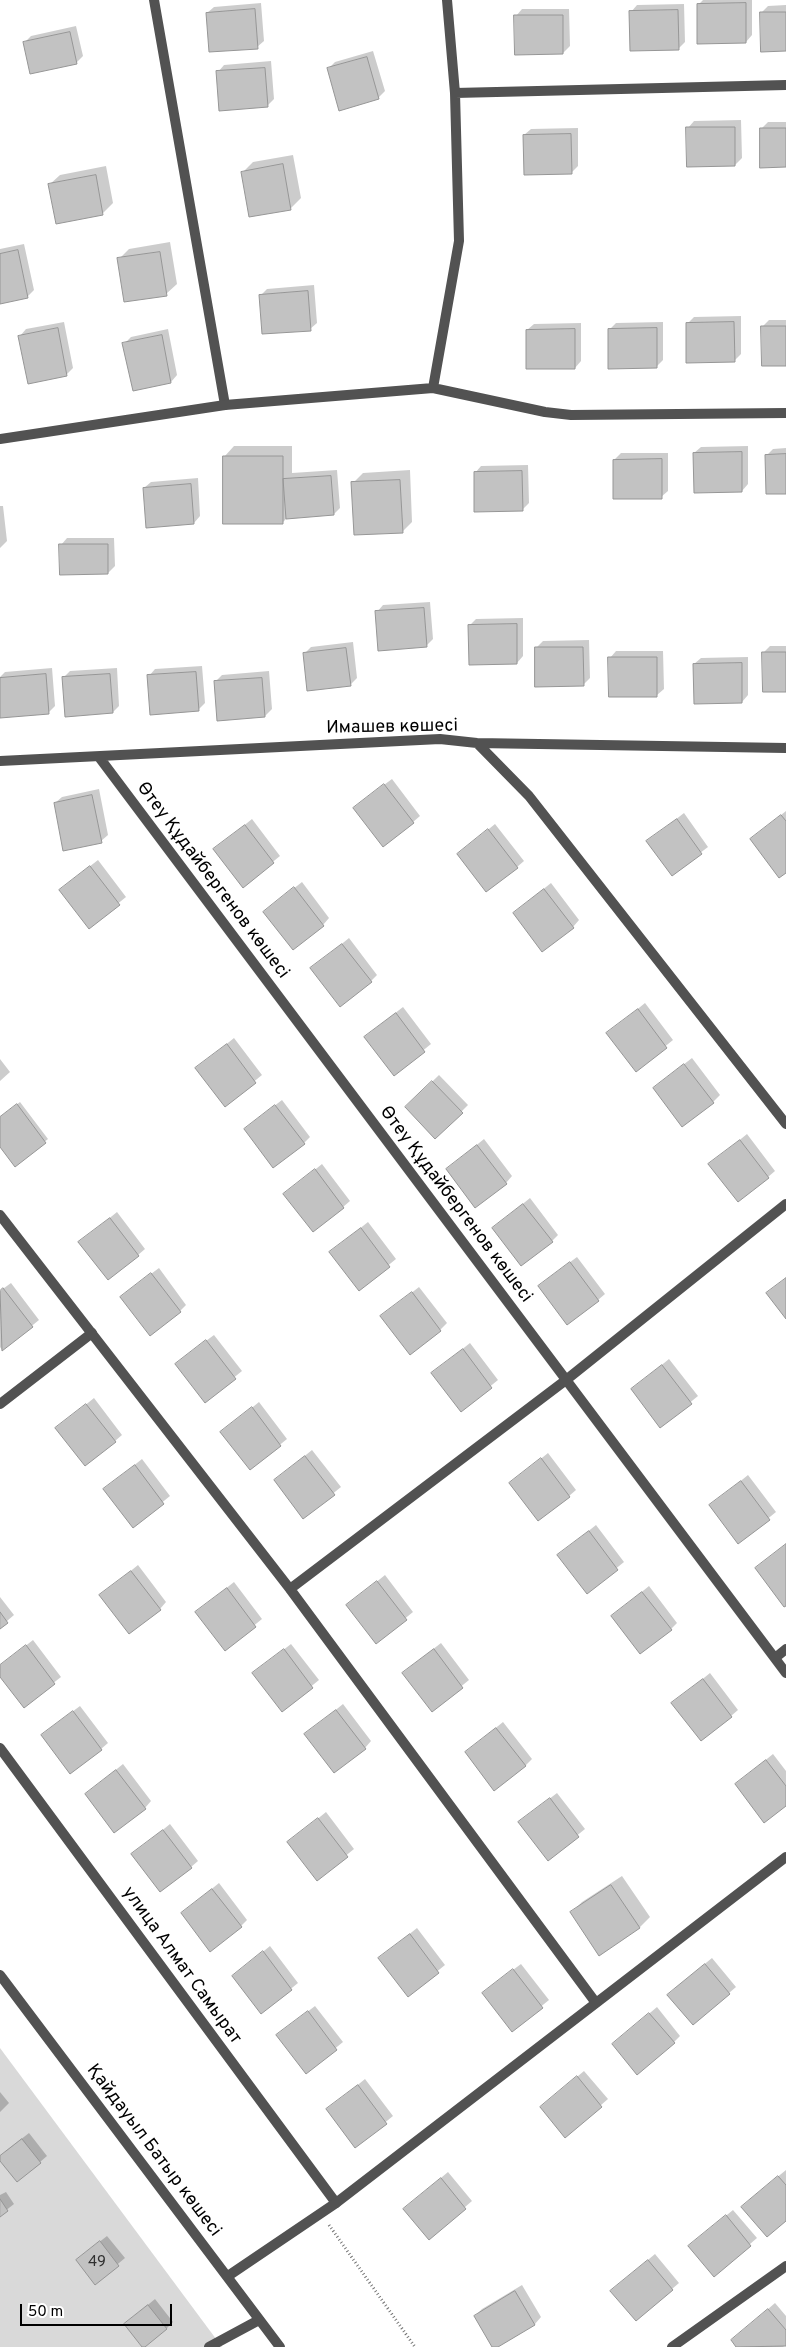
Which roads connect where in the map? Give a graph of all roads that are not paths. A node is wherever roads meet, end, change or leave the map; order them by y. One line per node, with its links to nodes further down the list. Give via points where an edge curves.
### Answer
1 (154, 0): 6 (street)
2 (447, 0): 4 (street)
3 (786, 85): 4 (street)
4 (455, 92): 5 (street, via 459,242)
5 (432, 388): 6 (street); 7 (street, via 571,415)
6 (225, 405): 8 (street)
7 (786, 413)
8 (0, 439)
9 (477, 743): 10 (street, Имашев көшесі); 11 (street, Имашев көшесі, via 440,739); 13 (street, via 529,796)
10 (786, 748)
11 (99, 757): 12 (street, Имашев көшесі); 17 (street, Өтеу Құдайбергенов көшесі)
12 (0, 761)
13 (786, 1124)
14 (786, 1204): 17 (street)
15 (0, 1215): 16 (street)
16 (92, 1333): 18 (street); 19 (street)
17 (566, 1380): 19 (street); 21 (street, Өтеу Құдайбергенов көшесі)
18 (0, 1404)
19 (290, 1589): 26 (street)
20 (786, 1649): 21 (street)
21 (775, 1658): 22 (street, Өтеу Құдайбергенов көшесі)
22 (786, 1673)
23 (0, 1748): 27 (street, улица Алмат Самырат)
24 (786, 1857): 26 (street)
25 (0, 1975): 29 (street, Қайдауыл Батыр көшесі)
26 (596, 2003): 27 (street)
27 (336, 2203): 29 (street)
28 (786, 2266): 33 (street)
29 (228, 2276): 30 (street, Қайдауыл Батыр көшесі)
30 (260, 2320): 31 (street); 32 (street, Қайдауыл Батыр көшесі)
31 (209, 2347)
32 (280, 2347)
33 (672, 2347)

